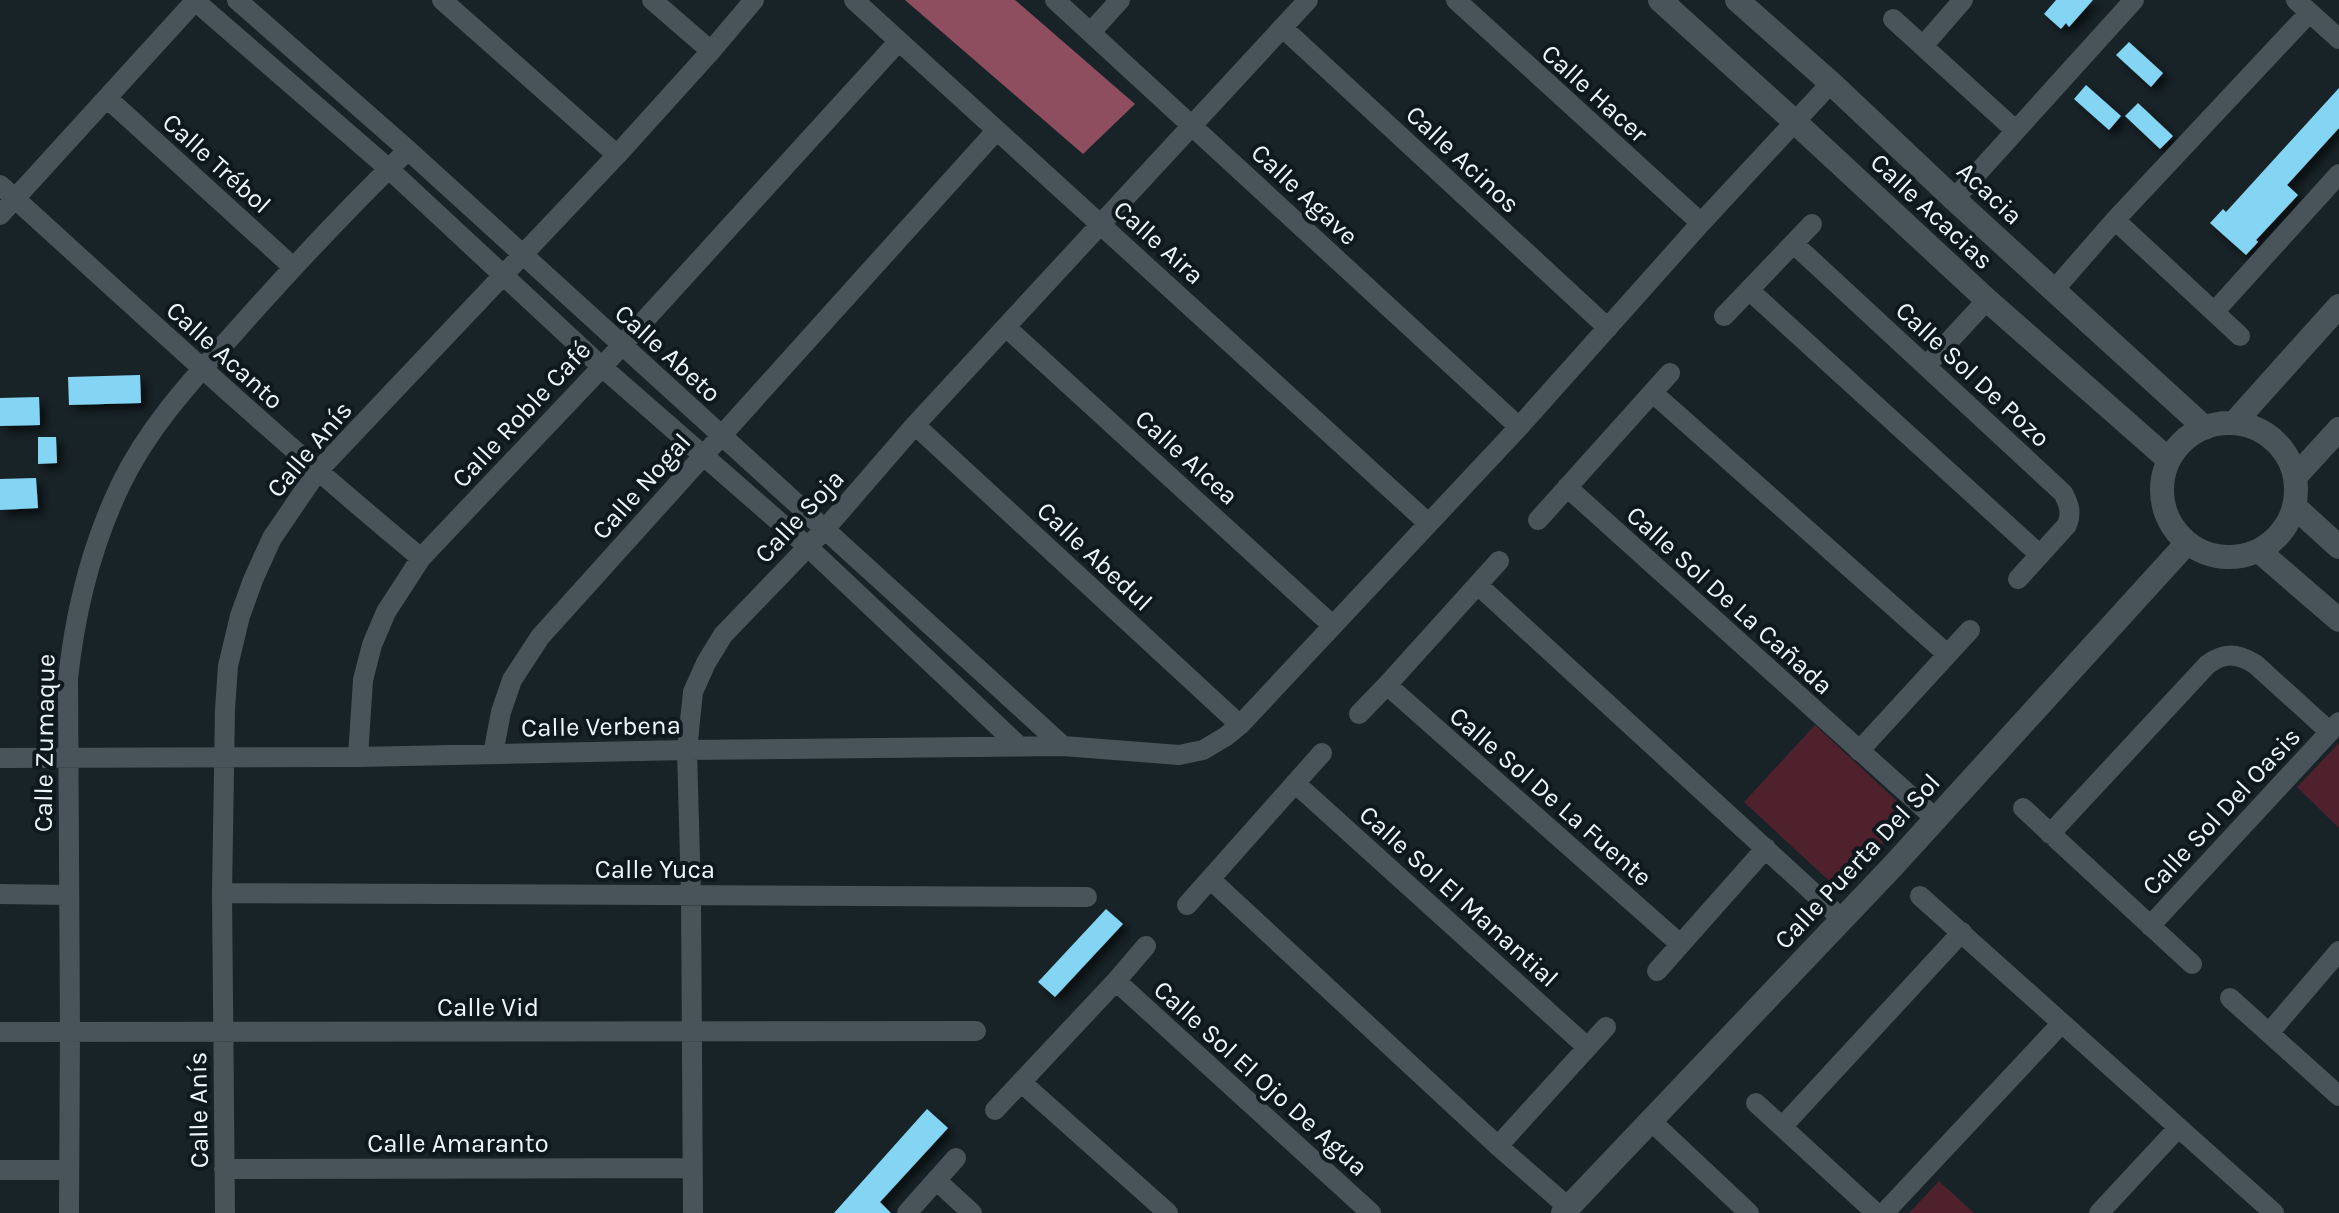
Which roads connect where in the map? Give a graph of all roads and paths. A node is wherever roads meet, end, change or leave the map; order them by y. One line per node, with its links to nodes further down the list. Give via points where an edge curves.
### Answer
1 (195, 0): 24 (street); 31 (street, Calle Abeto)
2 (237, 0): 29 (street, Calle Abeto)
3 (442, 0): 30 (street)
4 (652, 0): 22 (street)
5 (754, 0): 22 (street, Calle Anís)
6 (854, 0): 20 (street, Calle Aira)
7 (1055, 0): 18 (street, Calle Agave)
8 (1120, 0): 18 (street)
9 (1308, 0): 17 (street, Calle Soja)
10 (1456, 0): 37 (street, Calle Hacer)
11 (1660, 0): 25 (street, Calle Acacias)
12 (1737, 0): 23 (street, Acacia)
13 (1963, 0): 21 (street)
14 (2134, 0): 27 (street)
15 (2302, 6): 19 (street); 36 (street)
16 (1893, 19): 21 (street)
17 (1283, 28): 26 (street, Calle Soja); 51 (street, Calle Acinos)
18 (1091, 32): 26 (street, Calle Agave)
19 (2339, 39)
20 (899, 41): 28 (street, Calle Aira); 53 (street, Calle Roble Café)
21 (1923, 46): 27 (street)
22 (711, 51): 30 (street, Calle Anís)
23 (1831, 83): 25 (street); 34 (street, Acacia)
24 (107, 98): 33 (street); 42 (street, Calle Trébol)
25 (1794, 121): 37 (street); 46 (street, Calle Acacias)
26 (1193, 126): 39 (street, Calle Soja); 61 (street, Calle Agave)
27 (2015, 130): 34 (street)
28 (996, 131): 39 (street, Calle Aira); 64 (street, Calle Nogal)
29 (408, 150): 31 (street, Calle Zumaque); 41 (street, Calle Abeto)
30 (617, 155): 41 (street, Calle Anís)
31 (389, 169): 42 (street, Calle Zumaque); 43 (street, Calle Abeto)
32 (2339, 174): 48 (street)
33 (7, 192): 35 (street); 56 (street, Calle Acanto)
34 (1954, 199): 45 (street, Acacia)
35 (0, 215)
36 (2115, 220): 45 (street); 48 (street)
37 (1701, 223): 51 (street)
38 (1812, 224): 40 (street)
39 (1102, 225): 50 (street, Calle Soja); 72 (street, Calle Aira)
40 (1794, 244): 44 (street); 54 (street, Calle Sol De Pozo)
41 (522, 255): 43 (street, Calle Anís); 53 (street, Calle Abeto)
42 (293, 267): 56 (street, Calle Zumaque)
43 (504, 276): 55 (street, Calle Abeto); 67 (street, Calle Anís)
44 (1749, 290): 49 (street); 78 (street)
45 (2054, 290): 62 (street, Acacia)
46 (1987, 300): 54 (street); 66 (street, Calle Acacias)
47 (2339, 306): 59 (street)
48 (2215, 311): 52 (street)
49 (1724, 316)
50 (1007, 328): 60 (street, Calle Soja); 84 (street, Calle Alcea)
51 (1608, 328): 61 (street)
52 (2240, 336)
53 (621, 345): 55 (street, Calle Roble Café); 64 (street, Calle Abeto)
54 (1927, 365): 78 (street, Calle Sol De Pozo, via 2063,493 2070,518)
55 (602, 367): 65 (street, Calle Abeto); 79 (street, Calle Roble Café)
56 (201, 370): 67 (street, Calle Acanto); 99 (street, Calle Zumaque, via 142,446 102,527 73,633)
57 (1670, 373): 58 (street)
58 (1653, 393): 69 (street); 86 (street)
59 (2234, 423): 62 (street); 68 (street, via 2267,434 2290,460)
60 (915, 425): 73 (street, Calle Soja); 89 (street, Calle Abedul)
61 (1519, 427): 72 (street)
62 (2205, 428): 66 (street, via 2188,437)
63 (2339, 429): 68 (street)
64 (721, 436): 65 (street, Calle Nogal); 73 (street, Calle Abeto)
65 (703, 456): 75 (street, Calle Abeto); 96 (street, Calle Nogal, via 533,646 512,680)
66 (2169, 460): 74 (street, via 2163,477 2165,513)
67 (317, 472): 79 (street, Calle Acanto); 100 (street, Calle Anís, via 272,538 240,616 228,666)
68 (2296, 476): 70 (street)
69 (1567, 487): 71 (street); 94 (street, Calle Sol De La Cañada)
70 (2295, 507): 76 (street); 77 (street, via 2275,540)
71 (1538, 520)
72 (1428, 523): 84 (street)
73 (826, 528): 75 (street, Calle Soja); 92 (street, Calle Abeto)
74 (2187, 543): 77 (street, via 2222,557); 103 (street, Calle Puerta Del Sol)
75 (808, 547): 91 (street, Calle Abeto); 93 (street, Calle Soja, via 723,635 706,663 693,692)
76 (2339, 547)
77 (2259, 551): 83 (street)
78 (2040, 555): 81 (street, Calle Sol De Pozo)
79 (421, 558): 97 (street, Calle Roble Café, via 372,645 363,680)
80 (1499, 561): 82 (street)
81 (2018, 579)
82 (1479, 586): 87 (street); 105 (street)
83 (2339, 620)
84 (1332, 625): 89 (street)
85 (1970, 630): 86 (street)
86 (1947, 654): 94 (street)
87 (1387, 685): 88 (street); 117 (street, Calle Sol De La Fuente)
88 (1359, 714)
89 (1240, 725): 92 (street, Calle Verbena, via 1203,750 1179,755)
90 (2334, 727): 104 (street, Calle Sol Del Oasis, via 2255,664 2224,655 2207,665); 115 (street, Calle Sol Del Oasis)
91 (1019, 746): 92 (street, Calle Verbena); 93 (street, Calle Verbena)
92 (1063, 746)
93 (687, 750): 96 (street, Calle Verbena); 110 (street, Calle Soja)
94 (1859, 751): 103 (street, Calle Sol De La Cañada)
95 (1322, 753): 101 (street)
96 (493, 754): 97 (street, Calle Verbena)
97 (358, 757): 100 (street, Calle Verbena)
98 (0, 758): 99 (street, Calle Verbena)
99 (68, 758): 100 (street, Calle Verbena); 109 (street, Calle Zumaque)
100 (224, 759): 107 (street, Calle Anís)
101 (1295, 783): 106 (street); 132 (street, Calle Sol El Manantial)
102 (2023, 808): 104 (street, Calle Sol Del Oasis)
103 (1936, 819): 114 (street, Calle Puerta Del Sol)
104 (2050, 834): 115 (street, Calle Sol Del Oasis)
105 (1766, 848): 114 (street); 117 (street)
106 (1210, 879): 113 (street); 140 (street)
107 (222, 893): 110 (street, Calle Yuca); 126 (street, Calle Anís)
108 (0, 894): 109 (street)
109 (68, 895): 129 (street, Calle Zumaque)
110 (691, 895): 112 (street, Calle Yuca); 130 (street, Calle Soja)
111 (1920, 896): 116 (street)
112 (1087, 897)
113 (1187, 905)
114 (1842, 919): 137 (street, Calle Puerta Del Sol)
115 (2150, 926): 120 (street, Calle Sol Del Oasis)
116 (1962, 932): 124 (street); 138 (street)
117 (1680, 944): 121 (street)
118 (1146, 946): 122 (street, Calle Sol El Ojo De Agua)
119 (2339, 951): 131 (street)
120 (2192, 964)
121 (1657, 971)
122 (1116, 981): 133 (street, Calle Sol El Ojo De Agua); 154 (street, Calle Sol El Ojo De Agua)
123 (2230, 998): 131 (street)
124 (2061, 1024): 139 (street); 157 (street)
125 (1606, 1027): 132 (street)
126 (223, 1031): 129 (street, Calle Vid); 130 (street, Calle Vid); 143 (street, Calle Anís)
127 (976, 1031): 130 (street, Calle Vid)
128 (0, 1032): 129 (street, Calle Vid)
129 (70, 1032): 145 (street, Calle Zumaque)
130 (691, 1032): 142 (street, Calle Soja)
131 (2269, 1033): 134 (street)
132 (1587, 1047): 140 (street)
133 (1021, 1082): 136 (street, Calle Sol El Ojo De Agua); 153 (street)
134 (2339, 1096)
135 (1756, 1103): 138 (street)
136 (995, 1110)
137 (1650, 1120): 147 (street, Calle Puerta Del Sol); 155 (street)
138 (1782, 1127): 156 (street)
139 (2178, 1128): 158 (street); 159 (street)
140 (1498, 1146): 147 (street)
141 (956, 1158): 146 (street)
142 (692, 1168): 143 (street, Calle Amaranto); 150 (street, Calle Soja)
143 (224, 1169): 149 (street, Calle Anís)
144 (0, 1170): 145 (street)
145 (69, 1170): 148 (street, Calle Zumaque)
146 (936, 1180): 151 (street); 152 (street)
147 (1565, 1210)
148 (69, 1213)
149 (225, 1213)
150 (693, 1213)
151 (907, 1213)
152 (972, 1213)
153 (1168, 1213)
154 (1371, 1213)
155 (1749, 1213)
156 (1876, 1213)
157 (1884, 1213)
158 (2099, 1213)
159 (2274, 1213)

